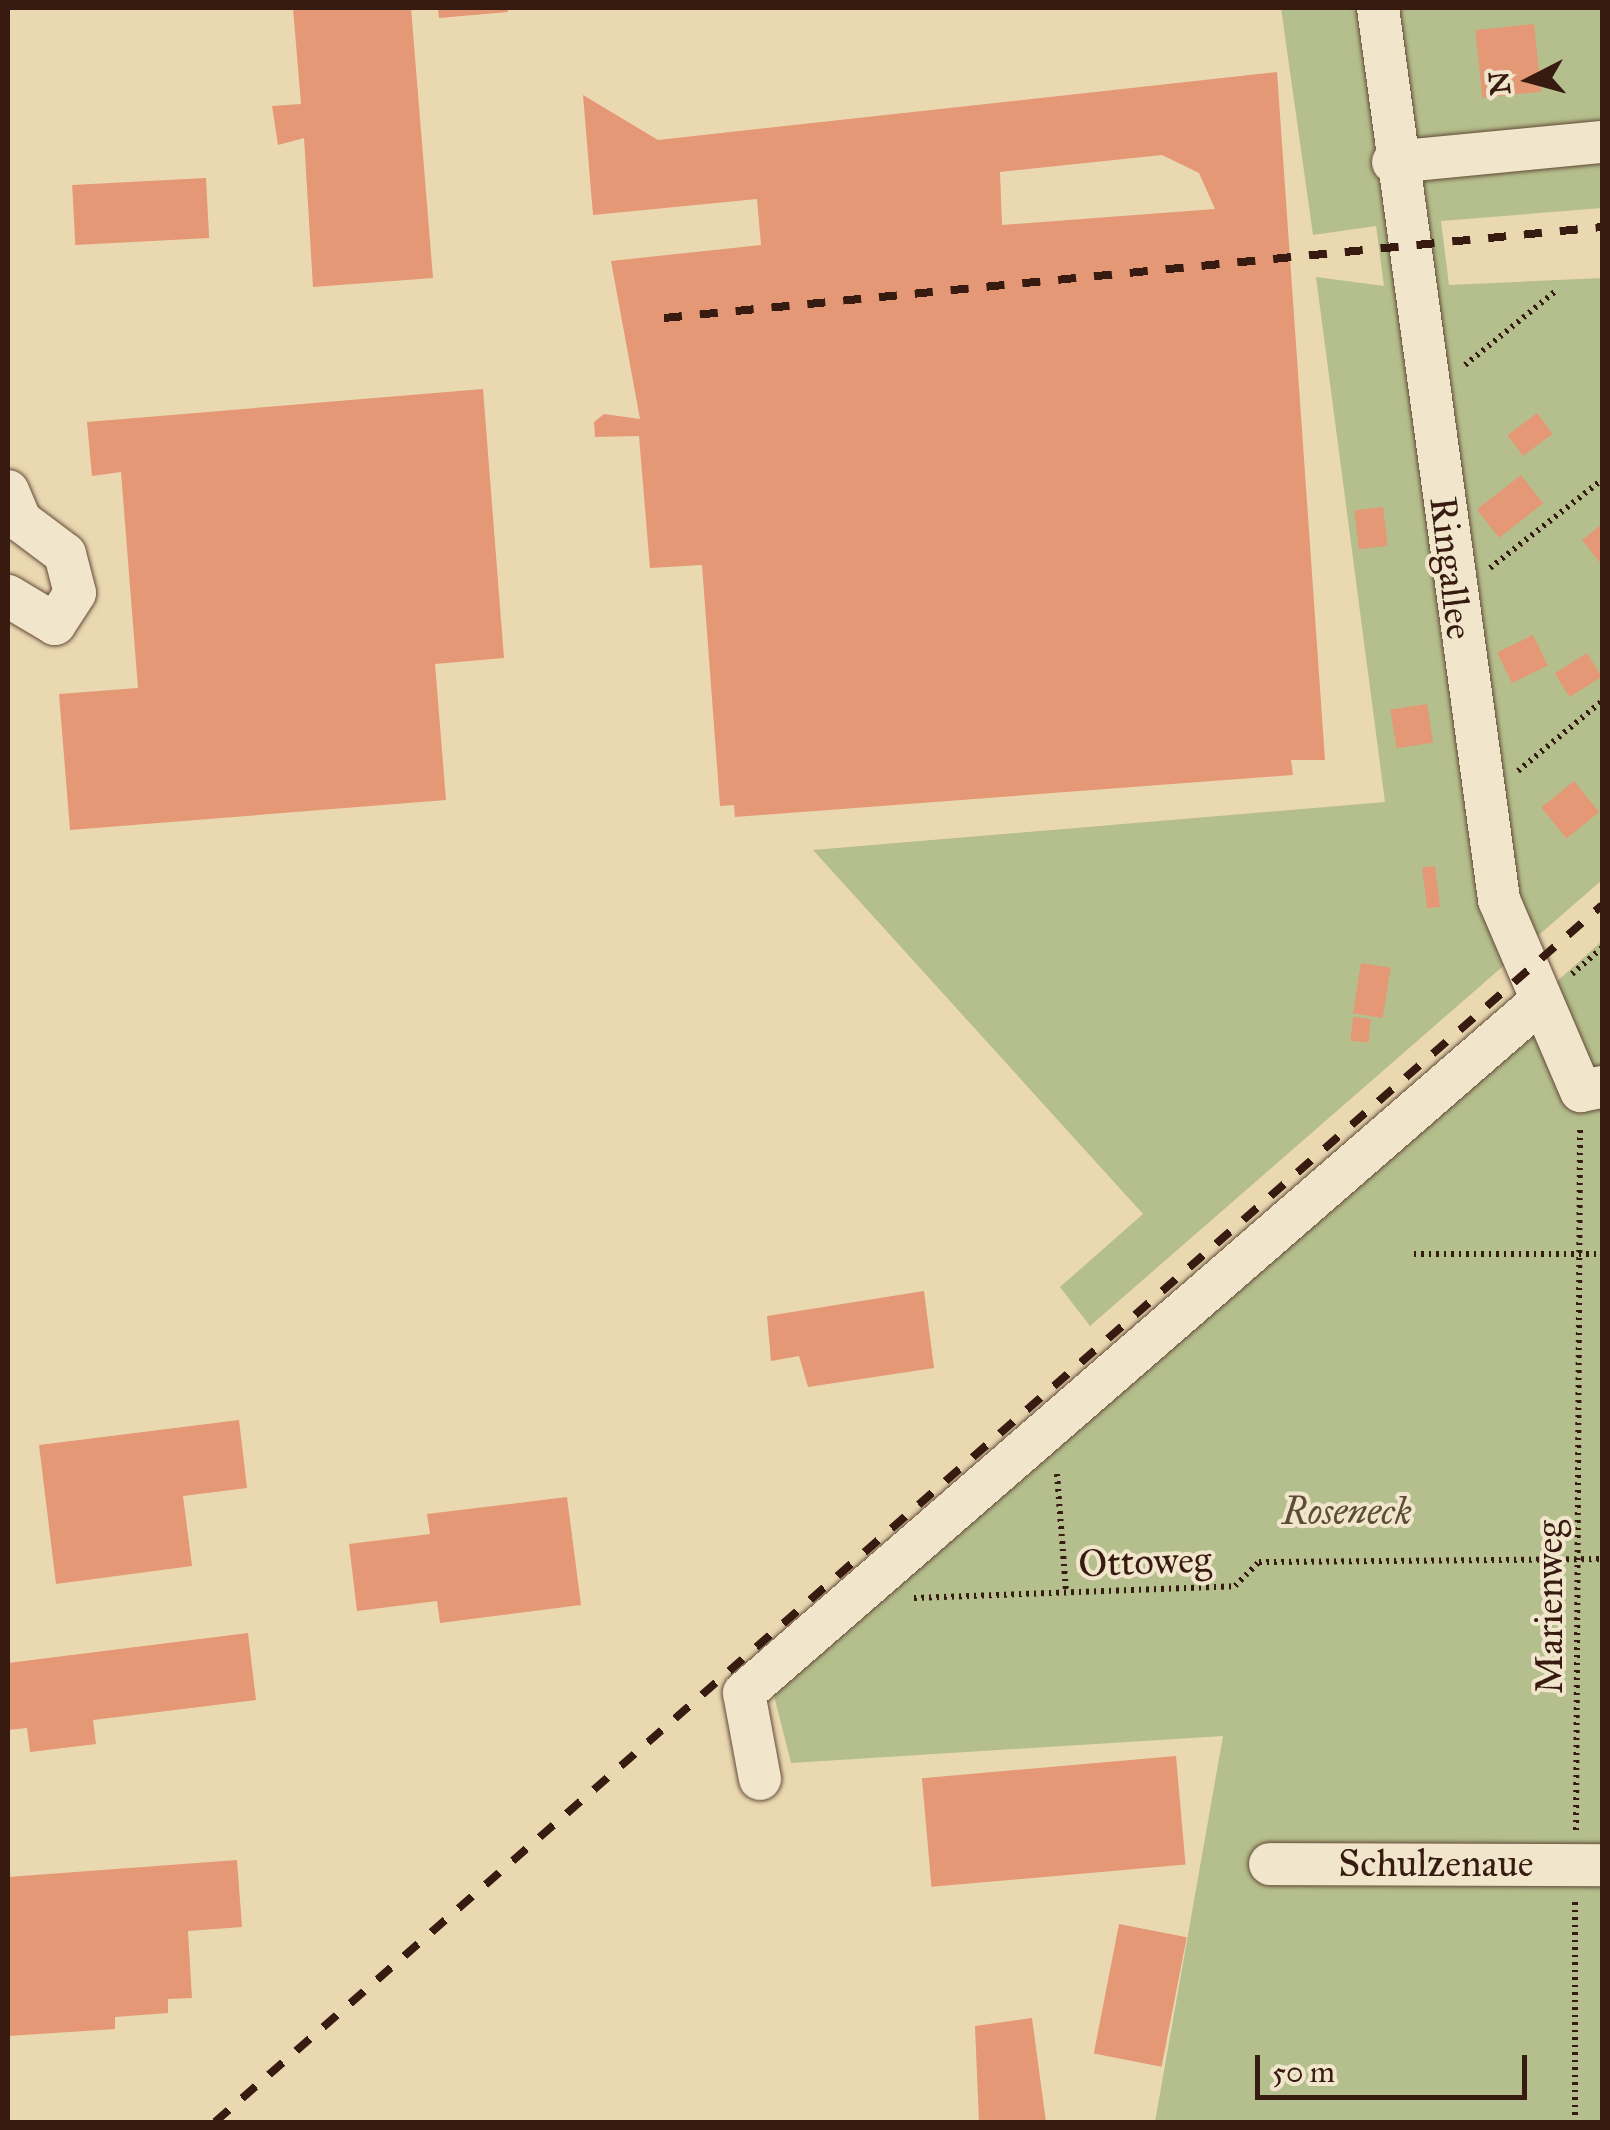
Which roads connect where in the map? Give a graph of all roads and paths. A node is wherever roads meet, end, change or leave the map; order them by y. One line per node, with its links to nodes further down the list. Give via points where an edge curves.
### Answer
1 (1378, 8): 3 (lane, Ringallee)
2 (1602, 142): 3 (lane)
3 (1393, 162): 5 (lane, Ringallee)
4 (1558, 290): 5 (path)
5 (1429, 394): 9 (lane, Ringallee)
6 (1602, 480): 9 (path)
7 (8, 491): 8 (lane, via 21,521 65,554 75,594 55,624)
8 (8, 596)
9 (1454, 596): 11 (lane, Ringallee)
10 (1602, 701): 11 (path)
11 (1482, 800): 12 (lane, Ringallee, via 1499,900)
12 (1541, 1001): 13 (lane, Ringallee); 17 (lane)
13 (1592, 1089): 15 (path, Marienweg)
14 (1414, 1254): 15 (path)
15 (1578, 1254): 16 (path); 18 (path, Marienweg)
16 (1602, 1254)
17 (1048, 1430): 20 (lane); 21 (path)
18 (1578, 1559): 19 (path, Ottoweg); 21 (path, Ottoweg, via 1259,1562 1234,1586); 24 (path, Marienweg)
19 (1602, 1559)
20 (864, 1590): 21 (path, Ottoweg, via 880,1600); 22 (lane, via 744,1693)
21 (1066, 1592)
22 (760, 1779)
23 (1270, 1864): 24 (lane, Schulzenaue)
24 (1589, 1865): 25 (path, Marienweg)
25 (1575, 2122)

